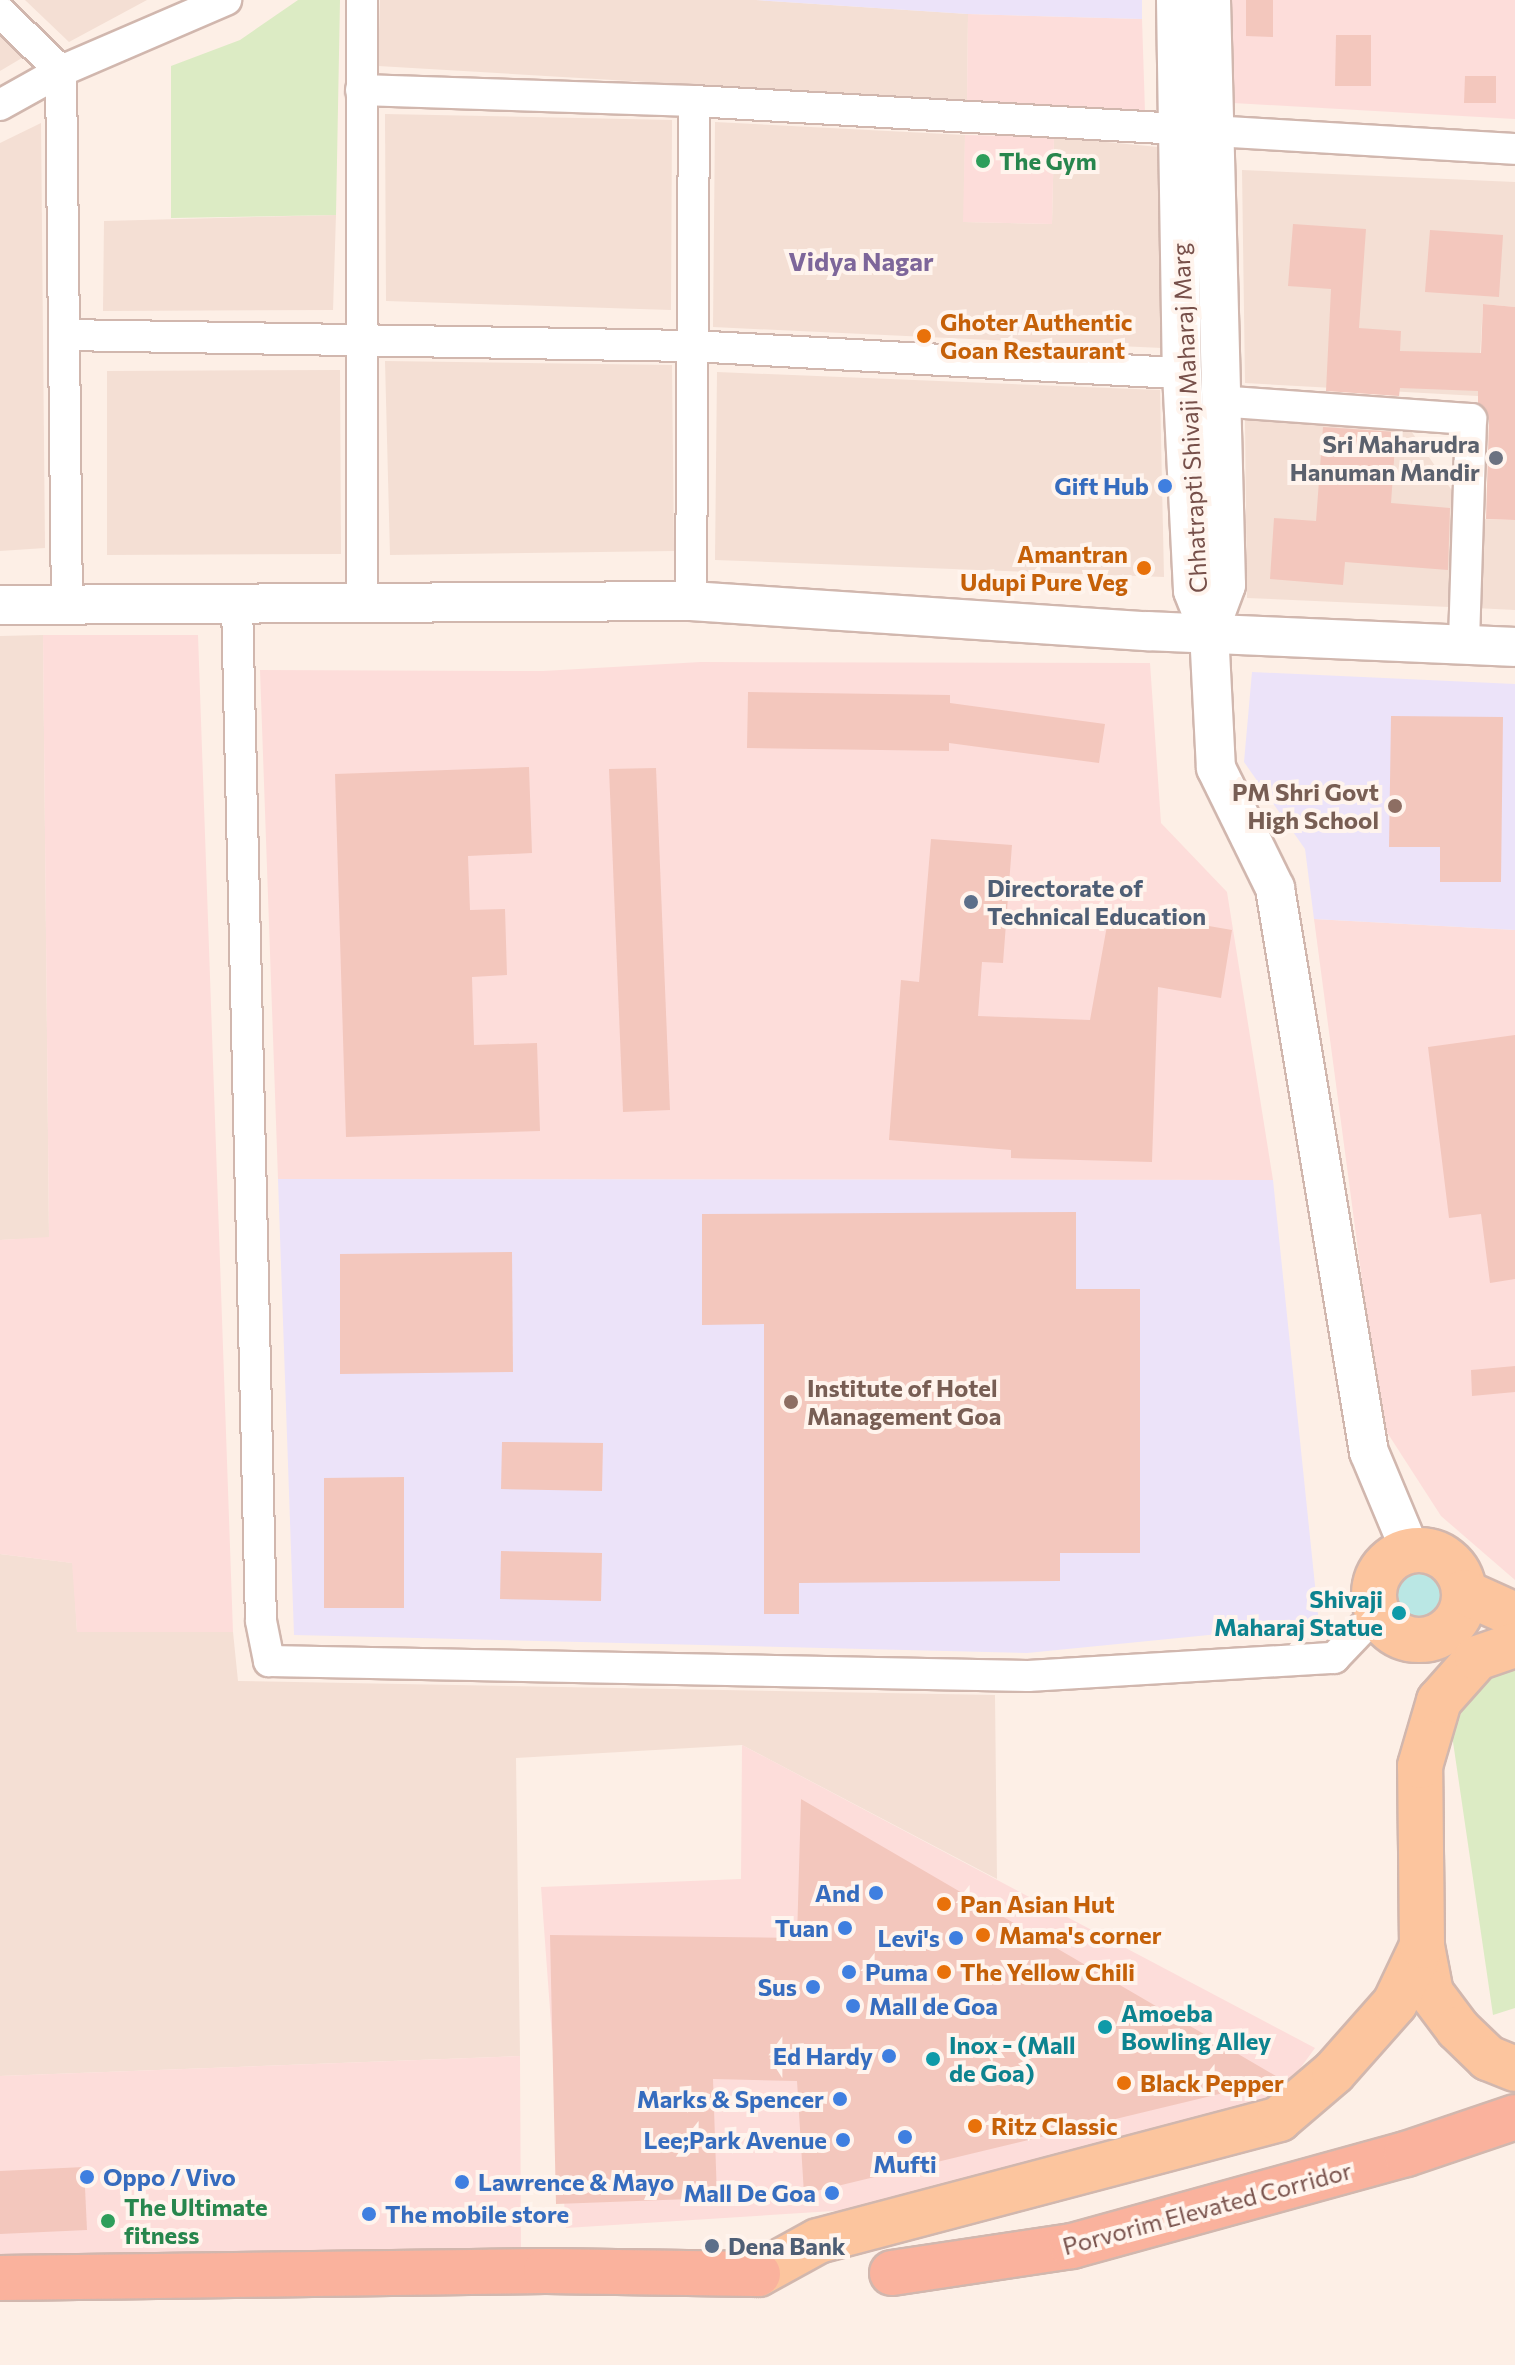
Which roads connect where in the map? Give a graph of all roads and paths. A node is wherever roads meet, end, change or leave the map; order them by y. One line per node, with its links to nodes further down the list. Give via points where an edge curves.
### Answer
1 (226, 0): 6 (street)
2 (362, 0): 7 (street)
3 (1176, 0): 10 (street, Chhatrapti Shivaji Maharaj Marg)
4 (1211, 0): 10 (street, Chhatrapti Shivaji Maharaj Marg)
5 (0, 12): 6 (street)
6 (61, 71): 9 (street); 12 (street)
7 (361, 90): 8 (street); 13 (street)
8 (694, 101): 10 (street); 14 (street)
9 (0, 105)
10 (1194, 130): 11 (street); 15 (street, Chhatrapti Shivaji Maharaj Marg); 16 (street, Chhatrapti Shivaji Maharaj Marg)
11 (1515, 149)
12 (65, 335): 13 (street); 21 (street)
13 (358, 339): 14 (street); 20 (street)
14 (692, 346): 15 (street); 17 (street)
15 (1182, 373): 22 (street, Chhatrapti Shivaji Maharaj Marg, via 1193,591)
16 (1218, 401): 22 (street, Chhatrapti Shivaji Maharaj Marg, via 1226,585); 23 (street, via 1471,419)
17 (691, 601): 20 (street); 22 (street)
18 (237, 604): 20 (street); 21 (street); 27 (street, via 261,1621 269,1661 1028,1676 1334,1658)
19 (0, 605): 21 (street)
20 (362, 605)
21 (67, 606)
22 (1209, 631): 23 (street); 25 (street, via 1216,768 1275,888 1369,1452)
23 (1464, 644): 24 (street)
24 (1515, 647)
25 (1410, 1550): 26 (main road, via 1440,1555 1452,1564); 27 (main road, via 1379,1573 1374,1586)
26 (1464, 1592): 28 (main road); 29 (main road, via 1462,1607 1445,1632)
27 (1377, 1613): 29 (main road, via 1393,1632)
28 (1515, 1615)
29 (1418, 1640): 31 (main road)
30 (1515, 1645): 31 (main road, via 1477,1658 1439,1701)
31 (1420, 1766): 32 (main road)
32 (1422, 1946): 33 (main road, via 1431,1993 1449,2017 1488,2058); 36 (main road, via 1395,2003 1334,2072 1279,2119 818,2241)
33 (1515, 2069)
34 (1515, 2117): 35 (highway, Porvorim Elevated Corridor, via 1406,2154 1072,2246)
35 (892, 2273)
36 (758, 2274): 37 (highway, via 546,2271)
37 (0, 2278)

